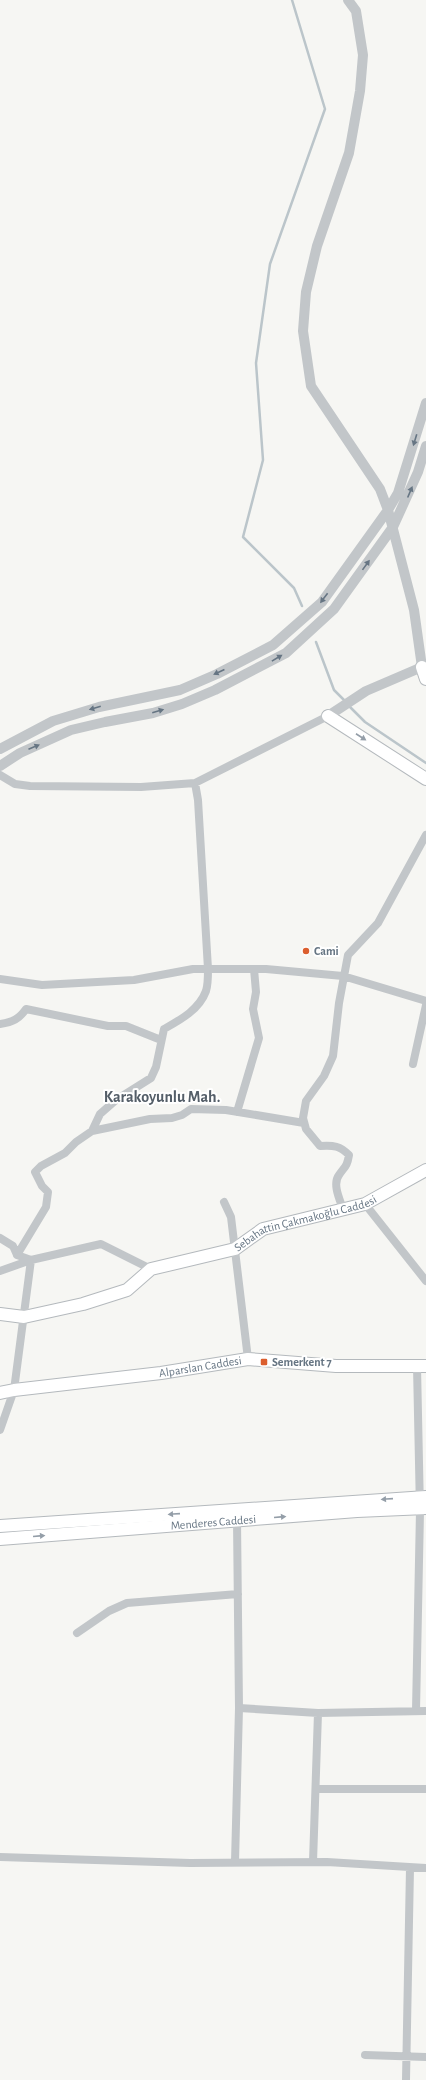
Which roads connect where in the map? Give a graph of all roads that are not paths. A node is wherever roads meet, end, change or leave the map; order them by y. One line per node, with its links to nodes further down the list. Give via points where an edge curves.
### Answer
1 (348, 0): 4 (street, via 356,11 363,55 360,90 349,153 317,246 306,292 303,331 311,386 380,489)
2 (426, 403): 4 (street, one-way to 4, via 398,493)
3 (426, 446): 5 (street, one-way to 3, via 418,472)
4 (388, 510): 5 (street); 9 (street, one-way to 9, via 322,602 273,645 180,690 99,707 53,721)
5 (393, 527): 6 (street, via 414,610); 10 (street, one-way to 5, via 70,730 153,713 182,704 286,653 334,609)
6 (422, 667): 7 (main road); 8 (street, via 366,691)
7 (426, 680)
8 (328, 716): 12 (main road, one-way to 12); 13 (street)
9 (0, 750)
10 (0, 766)
11 (0, 775): 13 (street, via 15,784 30,786 141,787)
12 (426, 779)
13 (195, 783): 15 (street)
14 (426, 835): 17 (street, via 378,923 348,955)
15 (208, 969): 16 (street); 18 (street, via 193,969 134,980 42,985); 22 (street, via 206,991 196,1007 184,1018 164,1029)
16 (254, 969): 17 (street); 24 (street, via 256,992 253,1008 259,1038)
17 (343, 976): 19 (street); 25 (street, via 333,1056 324,1076 306,1101)
18 (0, 979)
19 (426, 1001)
20 (426, 1005): 23 (street)
21 (0, 1024): 22 (street, via 20,1018 26,1009 108,1026 126,1026)
22 (161, 1040): 26 (street, via 156,1067 151,1078 116,1100 100,1114)
23 (413, 1064)
24 (237, 1112): 25 (street); 26 (street, via 191,1109 172,1118 150,1119)
25 (304, 1123): 30 (street, via 320,1146 333,1145 349,1155 347,1167 338,1176 336,1188)
26 (92, 1131): 33 (street, via 35,1172 48,1192 46,1207)
27 (426, 1170): 29 (main road, Sebahattin Çakmakoğlu Caddesi)
28 (224, 1202): 32 (street, via 231,1217)
29 (364, 1204): 30 (main road, Sebahattin Çakmakoğlu Caddesi); 37 (street)
30 (343, 1209): 32 (main road, Sebahattin Çakmakoğlu Caddesi, via 263,1229)
31 (0, 1238): 33 (street, via 13,1246)
32 (235, 1249): 35 (main road, Sebahattin Çakmakoğlu Caddesi); 40 (street)
33 (17, 1255): 34 (street)
34 (30, 1260): 35 (street, via 101,1244); 36 (street); 39 (street)
35 (151, 1269): 39 (main road, Sebahattin Çakmakoğlu Caddesi, via 127,1290 83,1304)
36 (0, 1272)
37 (426, 1281)
38 (0, 1314): 39 (main road, Sebahattin Çakmakoğlu Caddesi)
39 (24, 1317): 42 (street)
40 (248, 1359): 41 (main road, Alparslan Caddesi, via 336,1366); 42 (main road, Alparslan Caddesi, via 161,1373)
41 (422, 1366): 44 (street)
42 (14, 1390): 43 (main road, Alparslan Caddesi); 45 (street)
43 (0, 1393)
44 (422, 1413): 46 (street)
45 (0, 1430)
46 (423, 1502): 47 (main road, Menderes Caddesi, one-way to 46); 48 (main road, Menderes Caddesi, one-way to 48); 53 (street)
47 (237, 1520): 49 (main road, Menderes Caddesi, one-way to 47); 50 (street)
48 (0, 1526)
49 (0, 1540)
50 (238, 1594): 51 (street, via 127,1603 109,1611); 52 (street)
51 (77, 1633)
52 (239, 1708): 55 (street); 59 (street)
53 (416, 1711): 54 (street); 55 (street)
54 (426, 1711)
55 (318, 1713): 56 (street)
56 (317, 1789): 57 (street); 60 (street)
57 (426, 1789)
58 (0, 1857): 59 (street)
59 (235, 1862): 60 (street)
60 (313, 1862): 61 (street)
61 (410, 1868): 62 (street); 64 (street)
62 (426, 1868)
63 (365, 2055): 64 (street)
64 (407, 2057): 65 (street); 66 (street)
65 (426, 2057)
66 (406, 2080)

